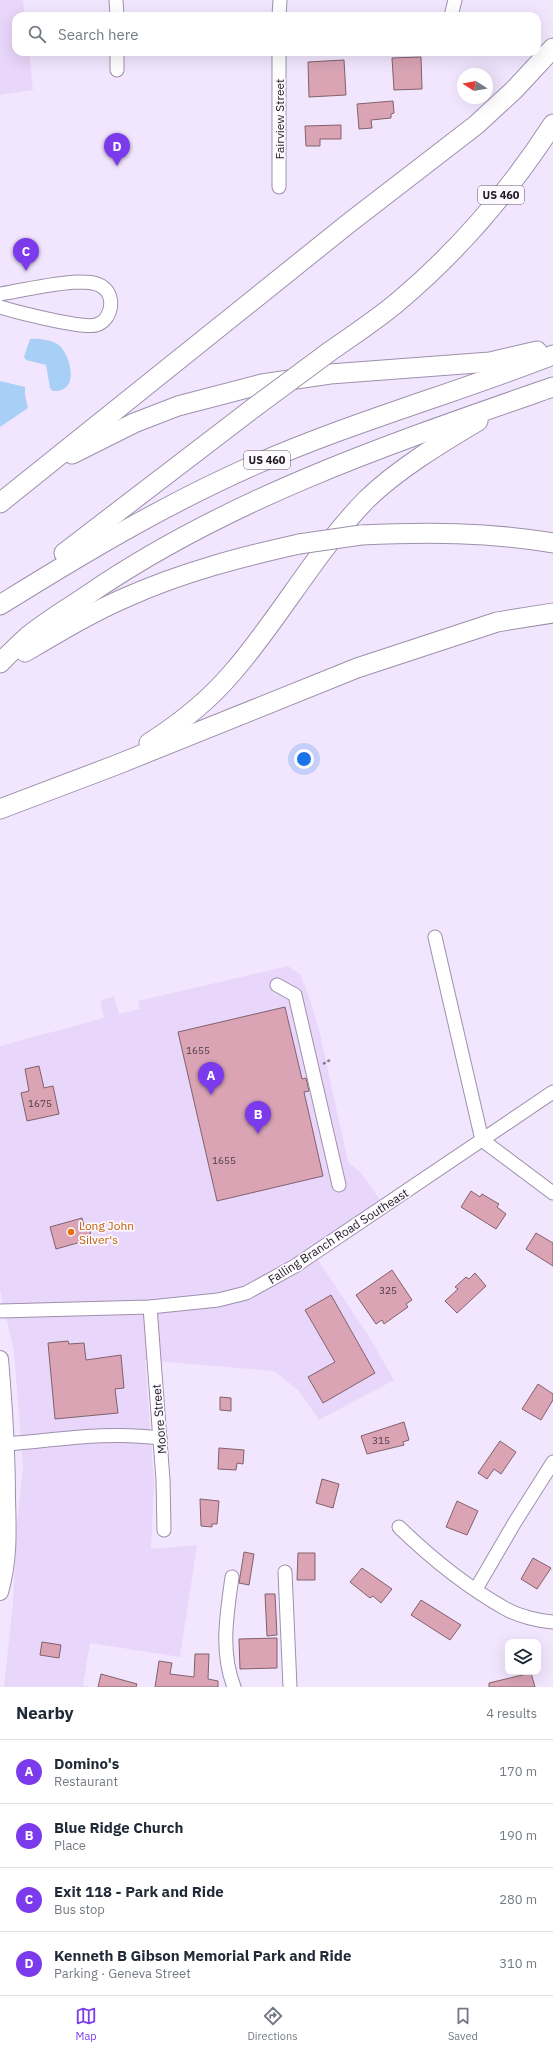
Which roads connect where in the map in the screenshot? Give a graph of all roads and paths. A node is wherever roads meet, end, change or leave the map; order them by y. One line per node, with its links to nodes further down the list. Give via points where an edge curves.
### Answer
1 (116, 0): 4 (street)
2 (280, 0): 5 (street)
3 (455, 0): 6 (street)
4 (117, 12)
5 (279, 12)
6 (453, 12)
7 (553, 48): 19 (highway, via 514,90 476,124 342,228)
8 (117, 56): 10 (street)
9 (279, 56): 12 (street, Fairview Street)
10 (117, 70)
11 (553, 124): 22 (highway, US 460, bridge, via 494,204 443,260 400,301 252,409)
12 (279, 186)
13 (0, 294): 14 (street, via 78,282 96,283 105,289 110,297 111,306 107,318 96,325 75,324)
14 (0, 308)
15 (553, 347): 19 (highway, via 490,362 330,374 262,384 220,394 134,423)
16 (553, 355): 22 (highway, US 460, via 253,466 179,500)
17 (553, 387): 18 (highway, US 460)
18 (512, 401): 24 (highway, US 460, via 382,446 309,476 174,541 112,578 28,636); 26 (highway, via 466,428 404,470 368,499 315,560 257,643 231,675 176,726)
19 (46, 467): 20 (highway)
20 (0, 503)
21 (553, 543): 25 (highway, bridge, via 489,534 424,532 361,535 299,544 234,559 128,597 76,622)
22 (0, 603)
23 (553, 613): 26 (highway, via 496,622 357,668)
24 (0, 663)
25 (0, 666)
26 (116, 765): 27 (highway)
27 (0, 809)
28 (435, 937): 31 (street)
29 (277, 985): 32 (street, via 295,995)
30 (553, 1092): 31 (street, Falling Branch Road Southeast)
31 (482, 1140): 33 (street); 34 (street, Falling Branch Road Southeast, via 361,1224 272,1280 246,1293 218,1300)
32 (339, 1185)
33 (553, 1193)
34 (150, 1307): 35 (street, Falling Branch Road Southeast); 37 (street, Moore Street)
35 (0, 1311)
36 (0, 1359): 38 (main road)
37 (160, 1438): 38 (street, via 104,1435); 41 (street, Moore Street)
38 (7, 1444): 45 (main road, via 7,1570)
39 (553, 1462): 44 (street)
40 (399, 1527): 44 (street, via 424,1552)
41 (164, 1530)
42 (285, 1572): 48 (street)
43 (232, 1577): 47 (street, via 225,1631 228,1671)
44 (476, 1589): 46 (street, via 507,1610 541,1621)
45 (0, 1592)
46 (553, 1622)
47 (234, 1687)
48 (290, 1687)

